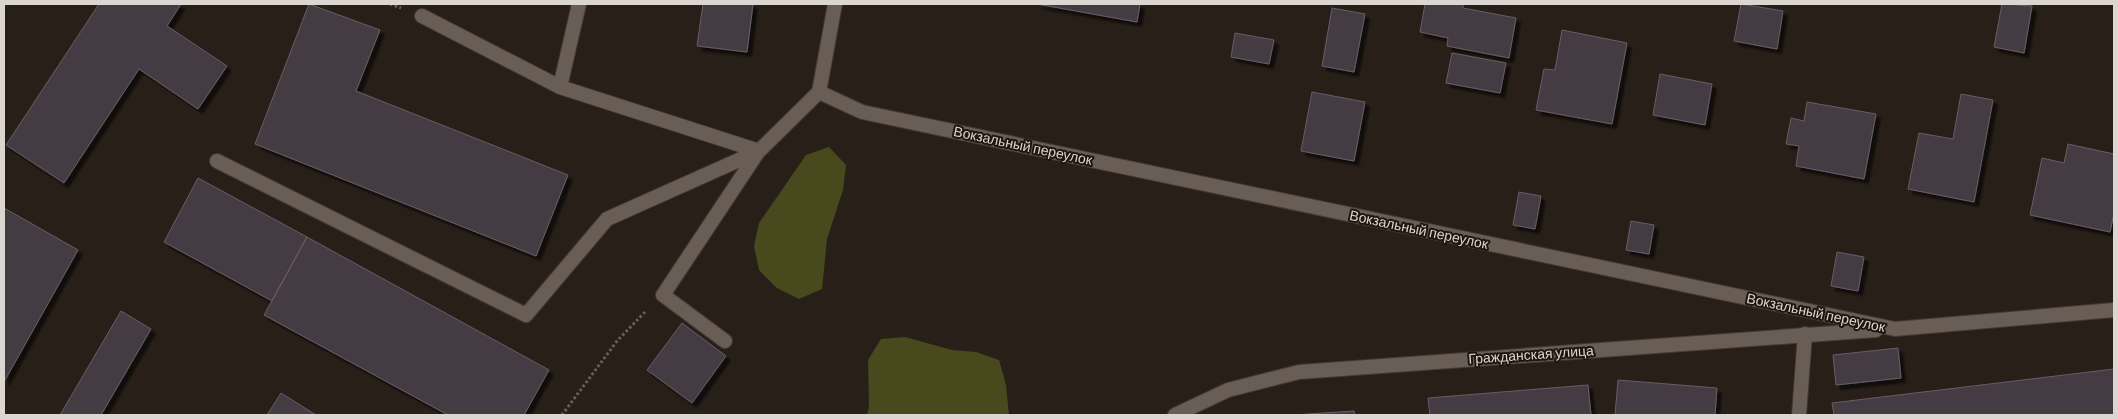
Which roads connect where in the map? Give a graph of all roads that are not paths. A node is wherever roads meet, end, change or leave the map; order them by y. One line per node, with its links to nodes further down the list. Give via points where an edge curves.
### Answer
1 (579, 4): 4 (street)
2 (835, 4): 5 (street)
3 (422, 16): 4 (street)
4 (560, 87): 6 (street)
5 (819, 92): 6 (street); 9 (street, Вокзальный переулок, via 862,112)
6 (759, 151): 7 (street, via 607,219 526,315); 11 (street, via 663,295)
7 (217, 162)
8 (2114, 310): 9 (street, Вокзальный переулок)
9 (1894, 328): 10 (street, Гражданская улица)
10 (1805, 334): 12 (street, Гражданская улица, via 1299,372 1228,390); 13 (street)
11 (725, 341)
12 (1175, 415)
13 (1799, 415)

